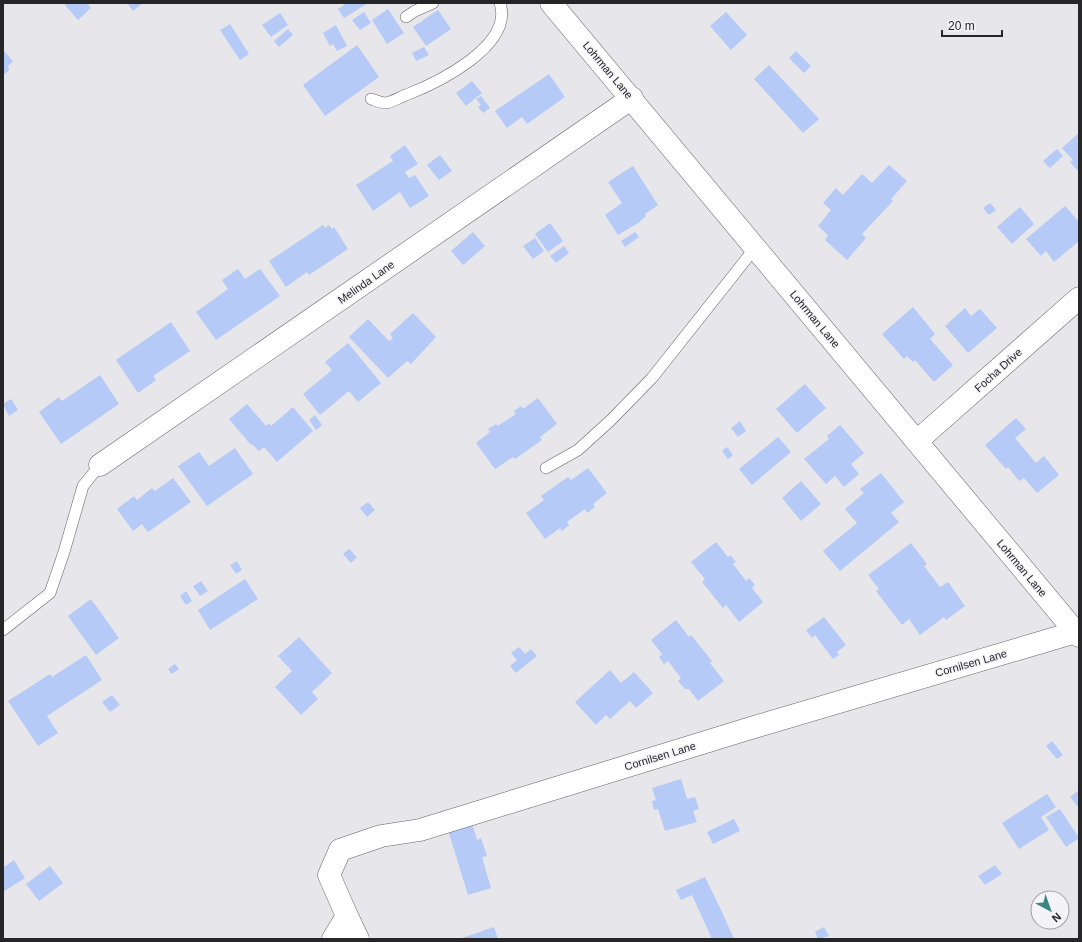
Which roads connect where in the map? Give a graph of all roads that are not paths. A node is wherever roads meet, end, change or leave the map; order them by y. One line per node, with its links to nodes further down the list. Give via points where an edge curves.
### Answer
1 (433, 3): 4 (lane, via 415,10)
2 (500, 3): 6 (lane, via 500,23 495,35 465,63 438,81 385,103)
3 (551, 3): 5 (street, Lohrman Lane)
4 (406, 17)
5 (632, 98): 7 (street, Lohrman Lane); 10 (street, Melinda Lane)
6 (371, 99)
7 (755, 248): 9 (street, Lohrman Lane); 11 (lane, via 647,383 578,450)
8 (1079, 298): 9 (street, Focha Drive)
9 (917, 441): 13 (street, Lohrman Lane)
10 (100, 465): 12 (lane, via 83,486 50,593)
11 (546, 468)
12 (3, 630)
13 (1077, 634): 14 (street, Cornilsen Lane, via 751,728 420,830 380,836 340,850 329,875)
14 (346, 916): 15 (street); 16 (street, Cornilsen Lane)
15 (333, 939)
16 (358, 939)

